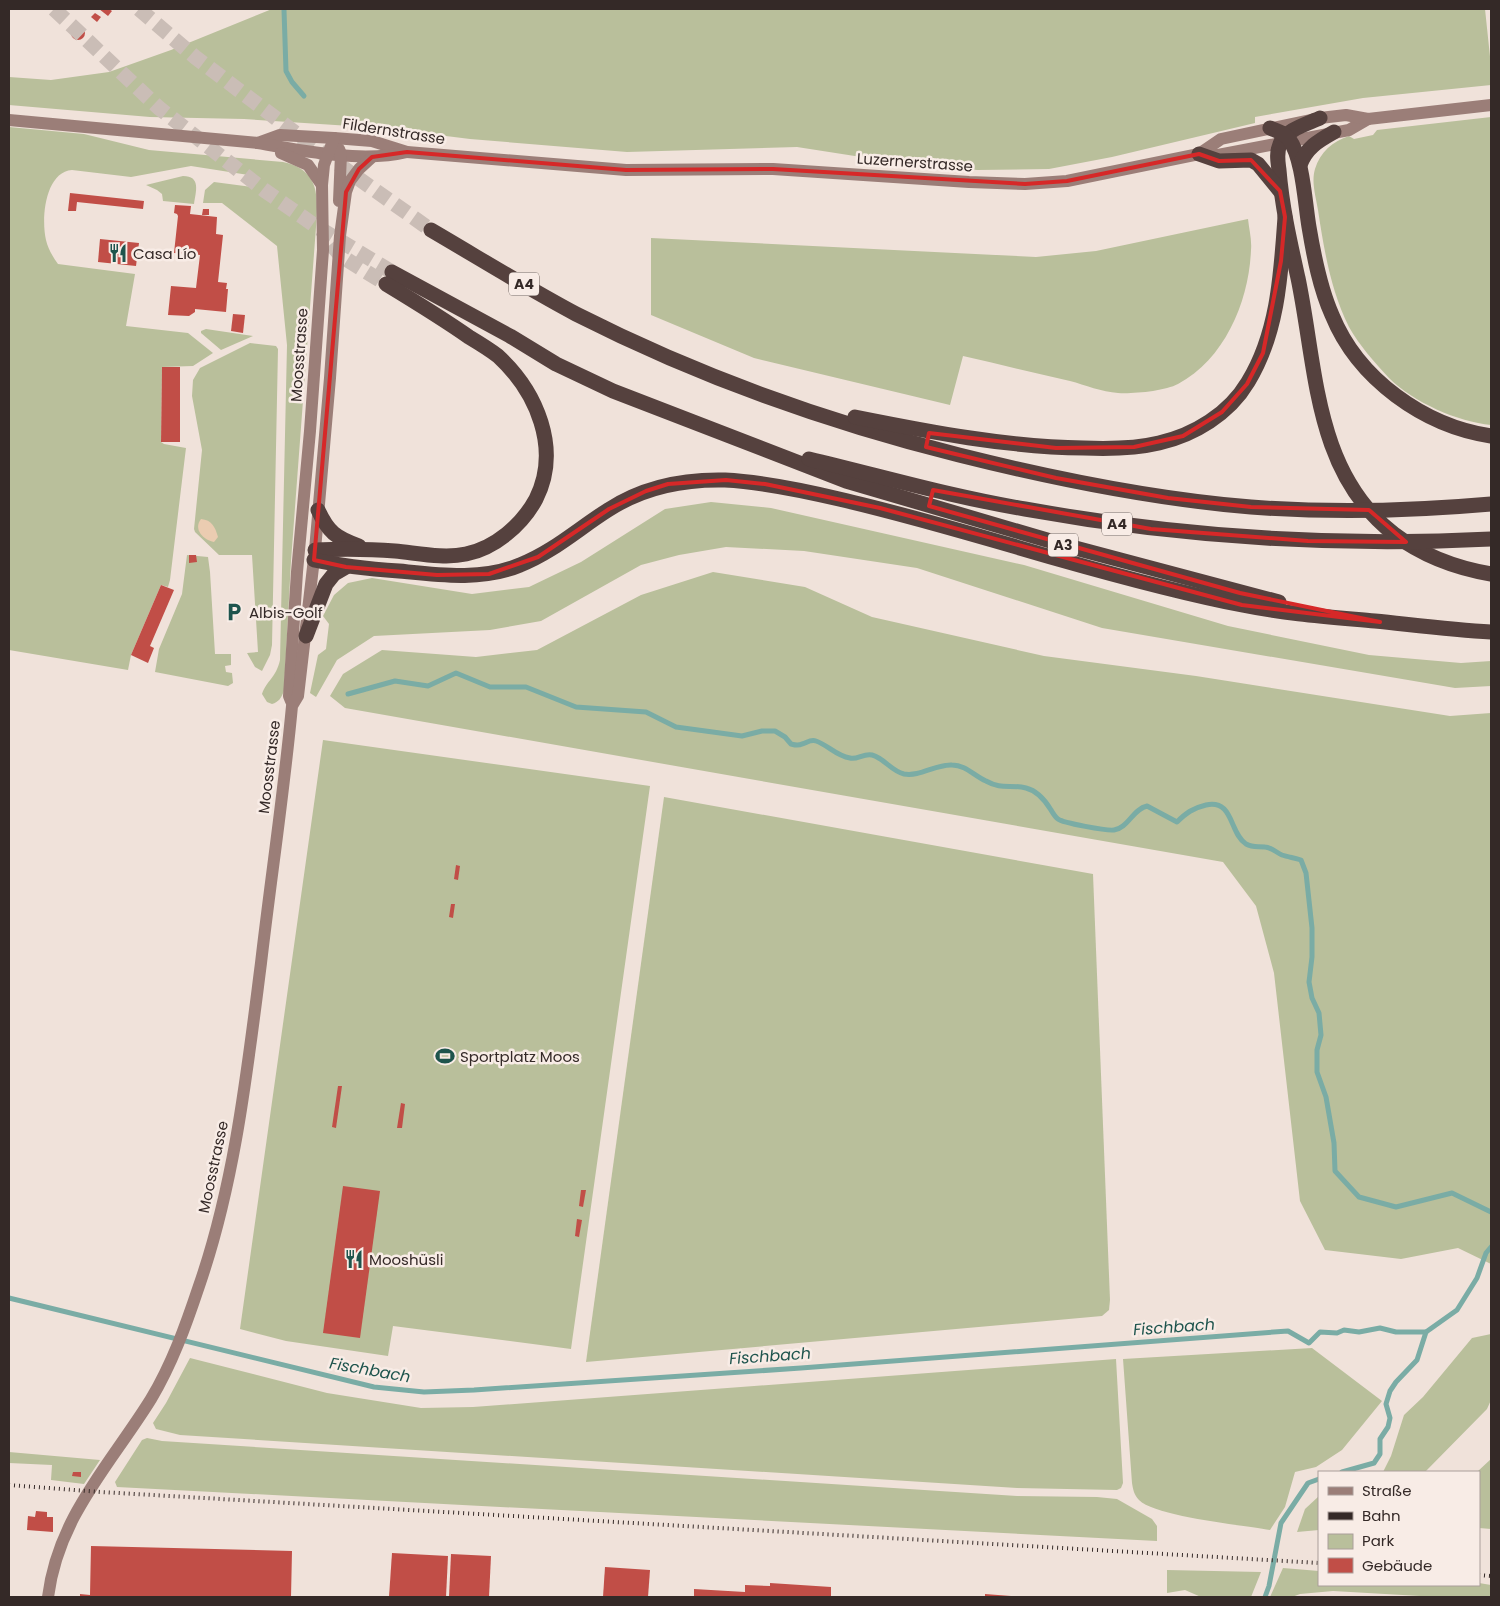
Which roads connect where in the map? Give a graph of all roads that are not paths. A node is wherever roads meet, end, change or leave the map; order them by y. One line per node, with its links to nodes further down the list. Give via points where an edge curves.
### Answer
1 (1491, 105): 4 (main road, Luzernerstrasse)
2 (1320, 118): 4 (main road, Luzernerstrasse, via 1346,116); 5 (main road, Luzernerstrasse); 8 (highway)
3 (9, 120): 9 (main road, Fildernstrasse)
4 (1368, 120): 6 (main road, Luzernerstrasse, via 1349,130)
5 (1270, 128): 8 (highway); 13 (main road, Luzernerstrasse, via 1221,139)
6 (1334, 132): 8 (main road, Luzernerstrasse); 15 (highway, via 1312,146)
7 (334, 138): 9 (main road, Fildernstrasse, via 280,135); 10 (main road, Fildernstrasse, via 372,141); 11 (main road, Moosstrasse); 12 (main road, Moosstrasse)
8 (1285, 140): 13 (main road, Luzernerstrasse, via 1218,155); 15 (highway); 18 (highway, via 1278,155)
9 (258, 143): 11 (main road); 17 (main road, via 308,165)
10 (407, 152): 14 (main road); 16 (main road, Fildernstrasse)
11 (327, 154): 12 (main road); 17 (main road, Moosstrasse)
12 (341, 154): 14 (main road); 21 (main road, Moosstrasse)
13 (1198, 154): 16 (main road, Luzernerstrasse, via 1067,181 1025,184 773,169); 18 (highway, via 1219,161 1251,160)
14 (372, 157): 21 (main road, Moosstrasse, via 350,181)
15 (1300, 165): 23 (highway, via 1309,228 1324,295 1346,342 1375,378 1412,406 1432,418)
16 (626, 170)
17 (322, 185): 29 (main road, Moosstrasse, via 323,250)
18 (1280, 191): 19 (highway)
19 (1285, 218): 22 (highway, via 1276,302 1258,364 1232,402 1213,419 1183,436 1134,447 1033,446 945,435); 32 (highway, via 1323,416 1337,459 1352,489 1387,528 1420,551 1455,566)
20 (431, 230): 22 (highway, A4, via 576,313 698,370)
21 (340, 236): 26 (main road, Moosstrasse)
22 (784, 403): 25 (highway, A4, via 982,461 1168,498 1251,507 1325,510 1403,510)
23 (1491, 436)
24 (751, 445): 27 (highway, A4, via 1023,509 1151,529 1308,541); 28 (highway, A4, via 613,391 556,364 504,333 389,278 497,356 517,378 531,398 543,426 546,466 540,490 522,519 506,535 480,550 450,555); 33 (highway, A3, via 846,482 1064,545 1240,593)
25 (1491, 504)
26 (318, 510): 28 (highway, via 331,532); 30 (main road, Moosstrasse)
27 (1491, 539)
28 (365, 549): 30 (highway)
29 (299, 552): 30 (main road); 36 (main road, Moosstrasse)
30 (315, 555): 31 (highway); 35 (main road, Moosstrasse)
31 (346, 567): 33 (highway, via 437,575 489,574 538,557 609,509 646,491 698,480 726,480 765,484 880,508 1242,606); 35 (highway, via 326,584)
32 (1491, 574)
33 (1380, 622): 34 (highway, A3)
34 (1491, 632)
35 (306, 636): 36 (main road, Moosstrasse, via 298,696)
36 (292, 706): 37 (main road, Moosstrasse, via 242,1108 211,1251 184,1329 152,1396 73,1517 56,1556)
37 (48, 1597)

